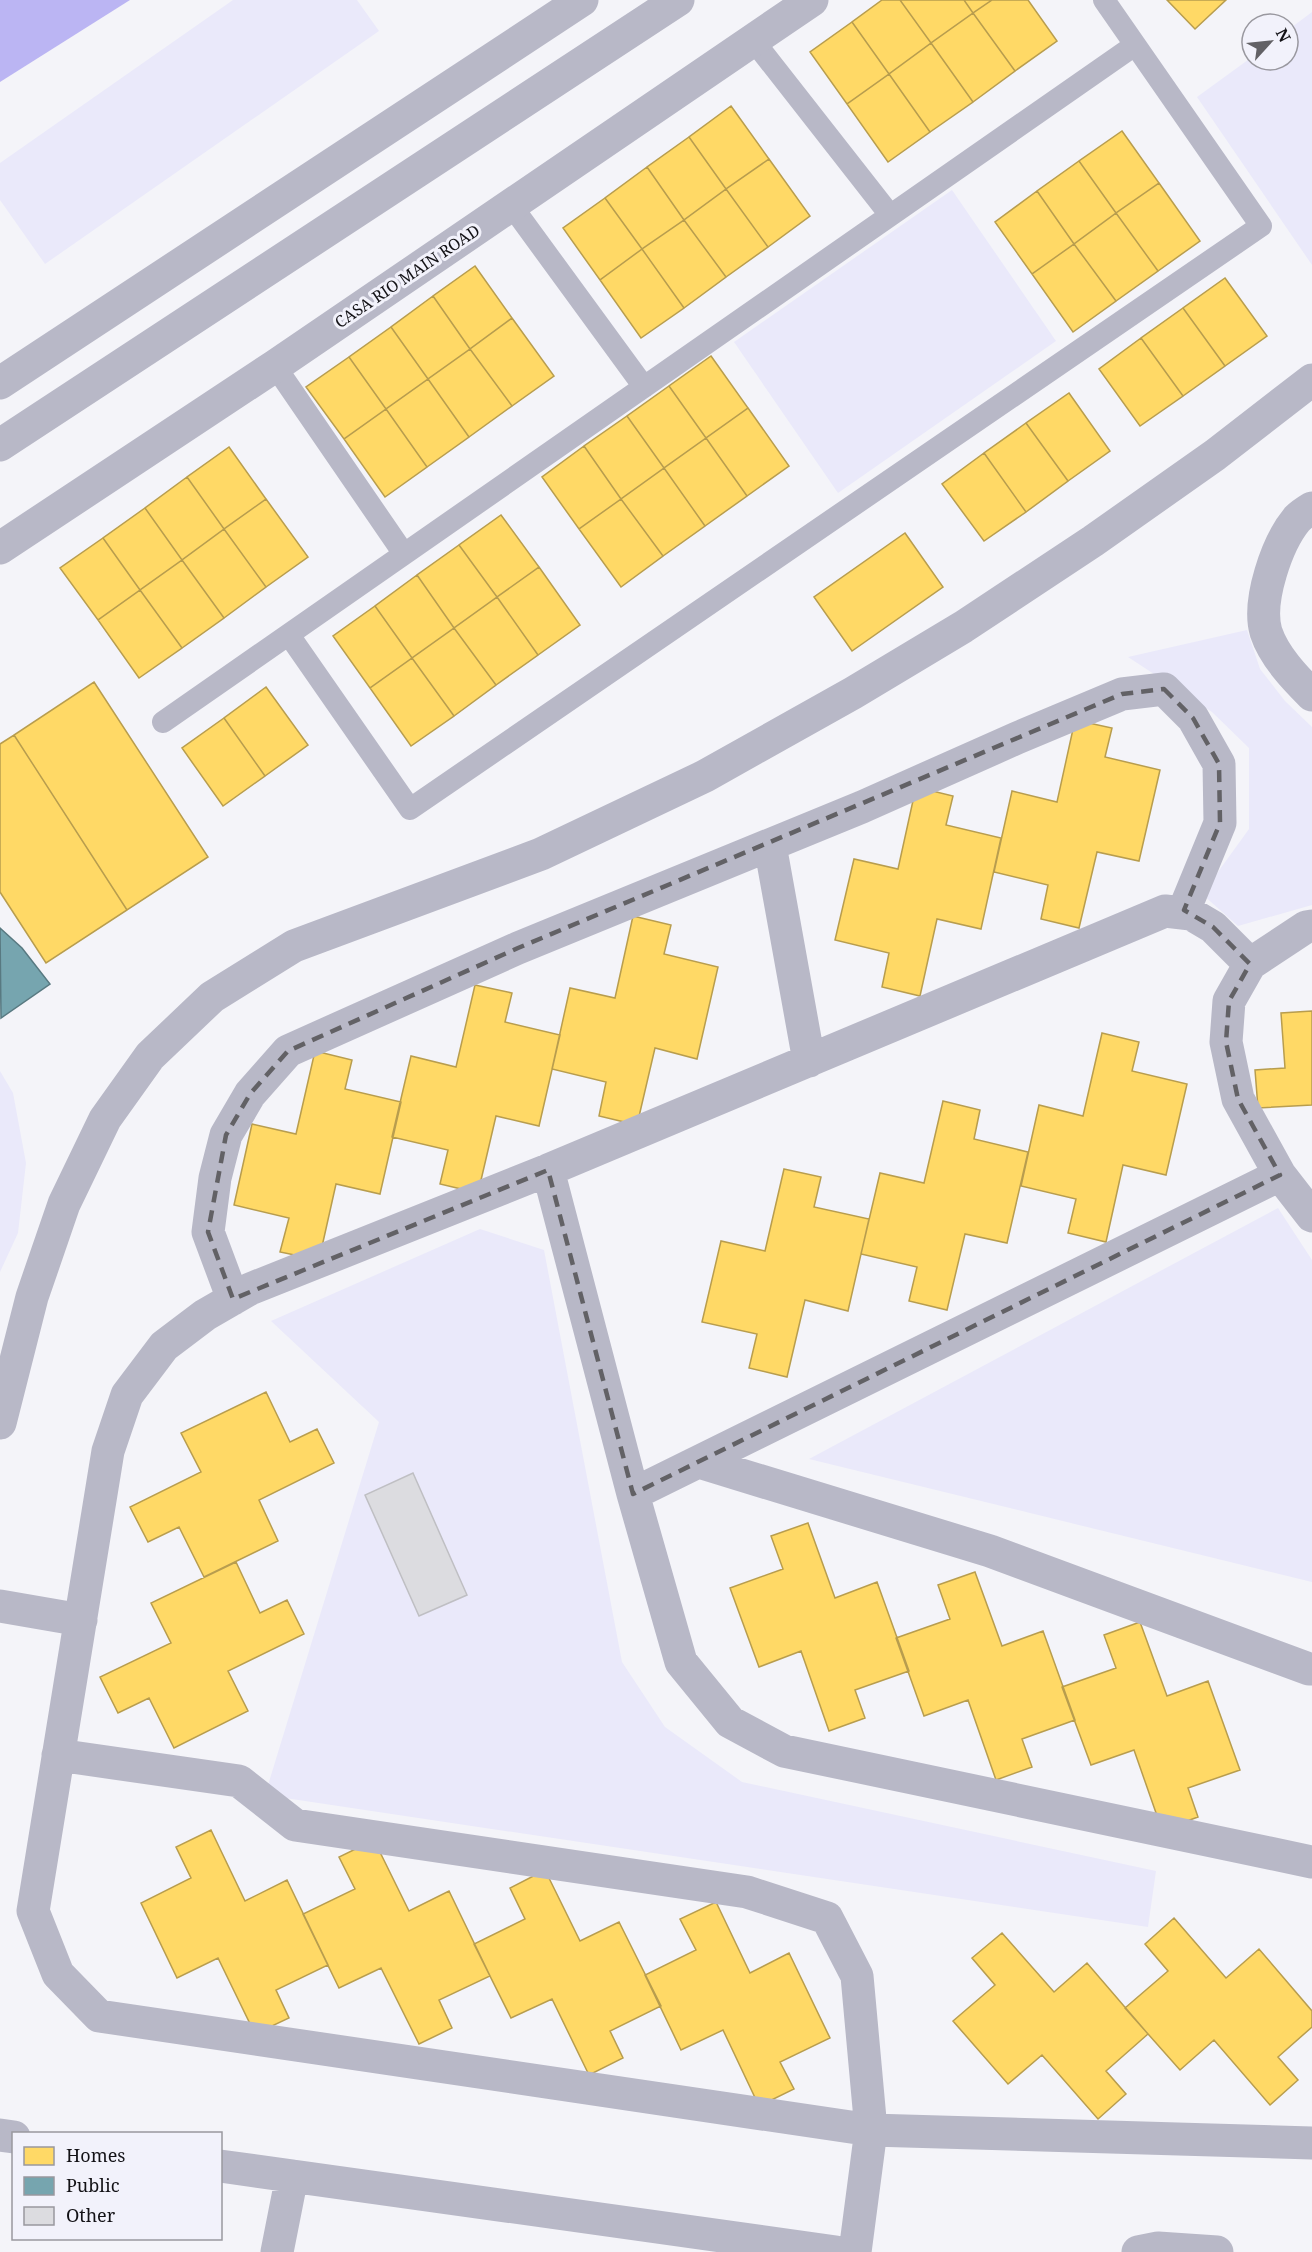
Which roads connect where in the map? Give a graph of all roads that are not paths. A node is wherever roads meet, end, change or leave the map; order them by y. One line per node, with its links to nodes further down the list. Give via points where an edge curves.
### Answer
1 (582, 0): 11 (street)
2 (678, 0): 13 (street)
3 (812, 0): 5 (street, CASA RIO MAIN ROAD)
4 (1104, 0): 6 (lane)
5 (753, 40): 7 (street, CASA RIO MAIN ROAD); 8 (lane)
6 (1135, 45): 8 (lane); 17 (lane, via 1261,226 410,809)
7 (511, 206): 9 (street, CASA RIO MAIN ROAD); 12 (lane)
8 (890, 215): 12 (lane)
9 (275, 366): 15 (street, CASA RIO MAIN ROAD); 16 (lane)
10 (1312, 380): 29 (street, via 1215,455 963,627 705,777 541,854 294,946 212,997 150,1056 105,1119 64,1204 42,1266)
11 (0, 383)
12 (644, 387): 16 (lane)
13 (0, 444)
14 (1312, 508): 18 (street, via 1298,518 1274,559 1265,597 1266,631 1287,670)
15 (0, 548)
16 (404, 554): 17 (lane)
17 (289, 635): 19 (lane)
18 (1312, 695)
19 (163, 722)
20 (770, 845): 21 (street, via 1122,694 1164,689 1193,718 1219,764 1220,823); 24 (street); 28 (street, via 518,948 288,1051 250,1094 226,1135 215,1178 208,1232)
21 (1183, 913): 23 (street, via 1213,927); 24 (street, via 1165,911)
22 (1312, 926): 23 (street)
23 (1250, 964): 26 (street, via 1229,1000 1226,1041 1238,1098)
24 (809, 1060): 25 (street)
25 (548, 1170): 28 (street); 31 (street)
26 (1280, 1175): 27 (street); 30 (street)
27 (1312, 1216)
28 (233, 1299): 33 (street, via 164,1346 127,1395 108,1451)
29 (0, 1423)
30 (699, 1462): 31 (street); 34 (street, via 990,1551)
31 (633, 1494): 36 (street, via 681,1662 729,1722 784,1751)
32 (0, 1606): 33 (street)
33 (81, 1620): 35 (street)
34 (1312, 1669)
35 (58, 1755): 37 (street, via 239,1781 295,1825 747,1892 827,1918 857,1976); 37 (street, via 33,1911 58,1974 99,2016)
36 (1312, 1862)
37 (871, 2130): 38 (street); 43 (street)
38 (1312, 2143)
39 (222, 2166): 40 (street)
40 (292, 2176): 41 (street); 42 (street)
41 (277, 2252)
42 (836, 2252)
43 (855, 2252)
44 (1138, 2252): 45 (street, via 1158,2248)
45 (1215, 2252)

